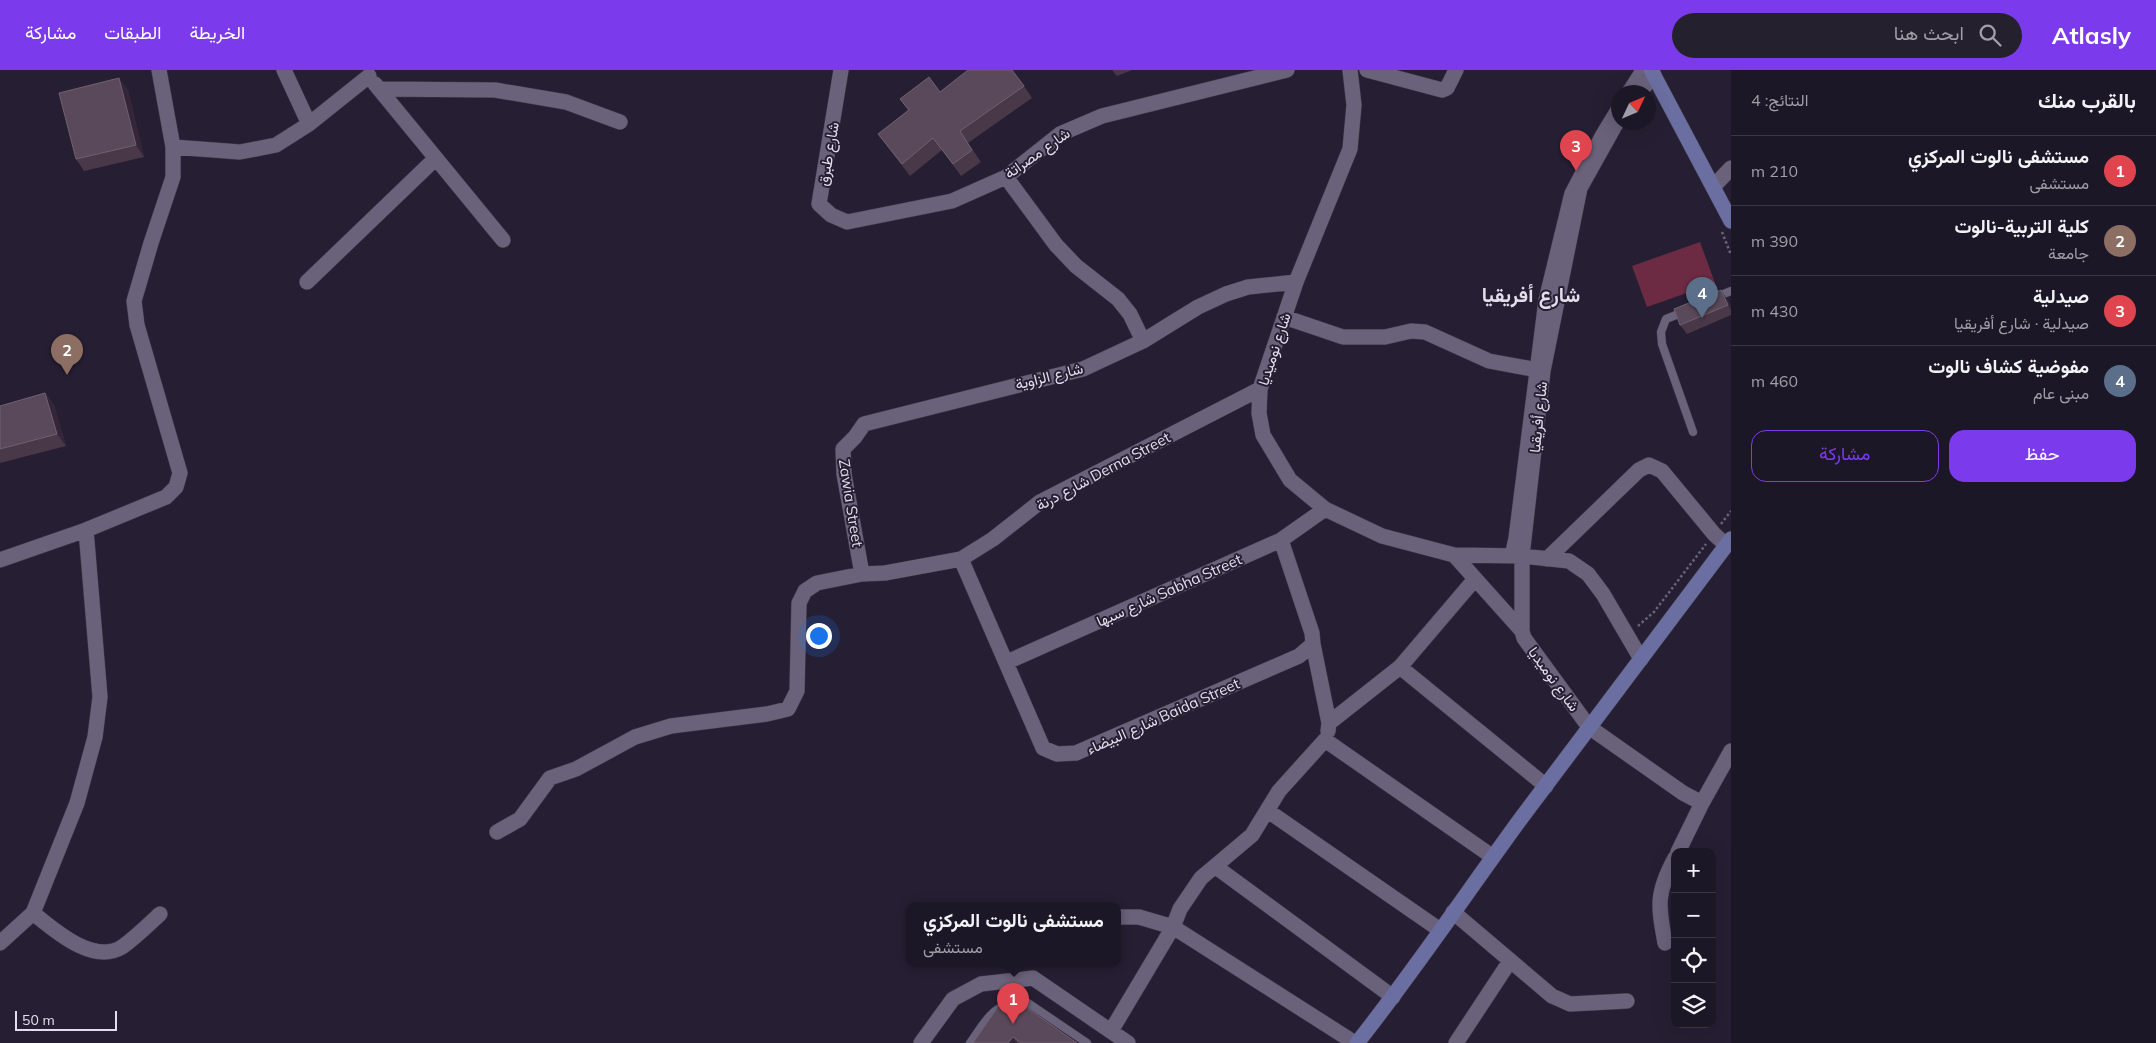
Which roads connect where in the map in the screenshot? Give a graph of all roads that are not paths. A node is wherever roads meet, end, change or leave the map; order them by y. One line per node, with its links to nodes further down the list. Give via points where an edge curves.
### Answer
1 (159, 70): 17 (street)
2 (284, 70): 15 (street)
3 (841, 70): 23 (street, شارع طبرق, via 819,204 831,215)
4 (1287, 70): 20 (street, شارع مصراتة, via 1102,116 1060,134)
5 (1350, 70): 26 (street, شارع نوميديا, via 1354,105 1350,149)
6 (1367, 70): 7 (street, via 1442,90 1450,83)
7 (1456, 70)
8 (1649, 72): 10 (street); 11 (street); 21 (main road)
9 (368, 73): 12 (street); 15 (street)
10 (1635, 85)
11 (1643, 85)
12 (379, 89): 14 (street, via 494,90 566,102); 18 (street)
13 (1611, 117): 32 (street, شارع أفريقيا, via 1570,193 1544,300)
14 (620, 122)
15 (309, 124): 17 (street, via 276,145 240,152)
16 (1611, 130): 32 (street, شارع أفريقيا, via 1580,188)
17 (173, 147): 37 (street, via 173,177 134,302 137,325 180,473 176,487 166,498)
18 (435, 159): 24 (street); 25 (street)
19 (1731, 168): 21 (street)
20 (1006, 177): 23 (street, شارع مصراتة, via 952,201); 31 (street, via 1056,245 1076,266 1118,299)
21 (1713, 187): 22 (main road)
22 (1731, 221)
23 (847, 222)
24 (503, 240)
25 (307, 282)
26 (1296, 282): 30 (street, شارع نوميديا); 31 (street, شارع الزاوية, via 1248,287 1226,294 1198,307)
27 (1731, 291): 28 (lane)
28 (1707, 302)
29 (1690, 308): 34 (lane, via 1666,319 1661,332 1662,344)
30 (1284, 317): 32 (street, via 1343,337 1385,337 1411,331 1425,332 1489,361); 33 (street, شارع نوميديا)
31 (1144, 341): 35 (street, شارع الزاوية, via 1083,368 864,424)
32 (1539, 370): 41 (street, شارع أفريقيا)
33 (1260, 389): 36 (street, شارع نوميديا, via 1259,413 1264,435 1290,480); 42 (street, شارع درنة Derna Street, via 1040,502 993,539)
34 (1693, 432)
35 (854, 437): 45 (street, Zawia Street, via 843,449 844,474)
36 (1326, 509): 38 (street, شارع سبها Sabha Street); 40 (street, شارع نوميديا, via 1382,536)
37 (86, 530): 44 (street); 65 (street, via 100,698 95,737 77,803)
38 (1281, 540): 48 (street, via 1312,633); 50 (street, شارع سبها Sabha Street)
39 (1729, 542): 43 (street, via 1714,534 1662,471 1648,465); 49 (main road)
40 (1454, 555): 41 (street, شارع نوميديا); 46 (street, شارع نوميديا)
41 (1516, 556): 43 (street); 47 (street, شارع نوميديا)
42 (961, 559): 45 (street, شارع درنة Derna Street); 50 (street, شارع البيضاء Baida Street)
43 (1547, 559): 49 (street, via 1569,561 1588,574)
44 (0, 560)
45 (862, 574): 59 (street, شارع درنة Derna Street, via 817,583 806,591 799,603 797,691 788,709 671,726 635,737 576,769 550,778 520,819)
46 (1475, 579): 47 (street, شارع نوميديا); 51 (street)
47 (1522, 631): 53 (street, شارع نوميديا)
48 (1312, 644): 50 (street, شارع البيضاء Baida Street, via 1299,656 1076,754 1057,754 1044,748); 52 (street)
49 (1642, 659): 53 (main road)
50 (1007, 662)
51 (1400, 666): 52 (street); 56 (street)
52 (1330, 723): 54 (street)
53 (1589, 726): 56 (main road); 57 (street, شارع نوميديا, via 1682,793)
54 (1325, 740): 58 (street, via 1279,791); 61 (street)
55 (1731, 751): 57 (street)
56 (1546, 786): 61 (main road)
57 (1702, 803): 60 (street)
58 (1268, 811): 63 (street, via 1252,834); 69 (street)
59 (498, 832)
60 (1680, 848)
61 (1493, 857): 64 (main road)
62 (1671, 865): 71 (street, via 1663,880 1659,910)
63 (1216, 867): 68 (street, via 1201,878 1180,908); 73 (street)
64 (1453, 912): 69 (main road); 72 (street)
65 (33, 913): 66 (street, via 64,938 101,954 120,948); 70 (street)
66 (160, 914)
67 (1121, 917): 68 (street, via 1139,917)
68 (1174, 927): 75 (street); 80 (street)
69 (1440, 930): 73 (main road)
70 (0, 943)
71 (1665, 943)
72 (1510, 961): 74 (street, via 1552,996 1570,1004); 81 (street)
73 (1393, 997): 80 (main road)
74 (1628, 1001)
75 (1111, 1031): 76 (street, via 1033,978 980,984 953,999); 79 (street)
76 (921, 1043)
77 (970, 1043): 78 (lane, via 991,1013 1001,1005 1025,1001)
78 (1087, 1043)
79 (1128, 1043)
80 (1356, 1043)
81 (1456, 1043)

